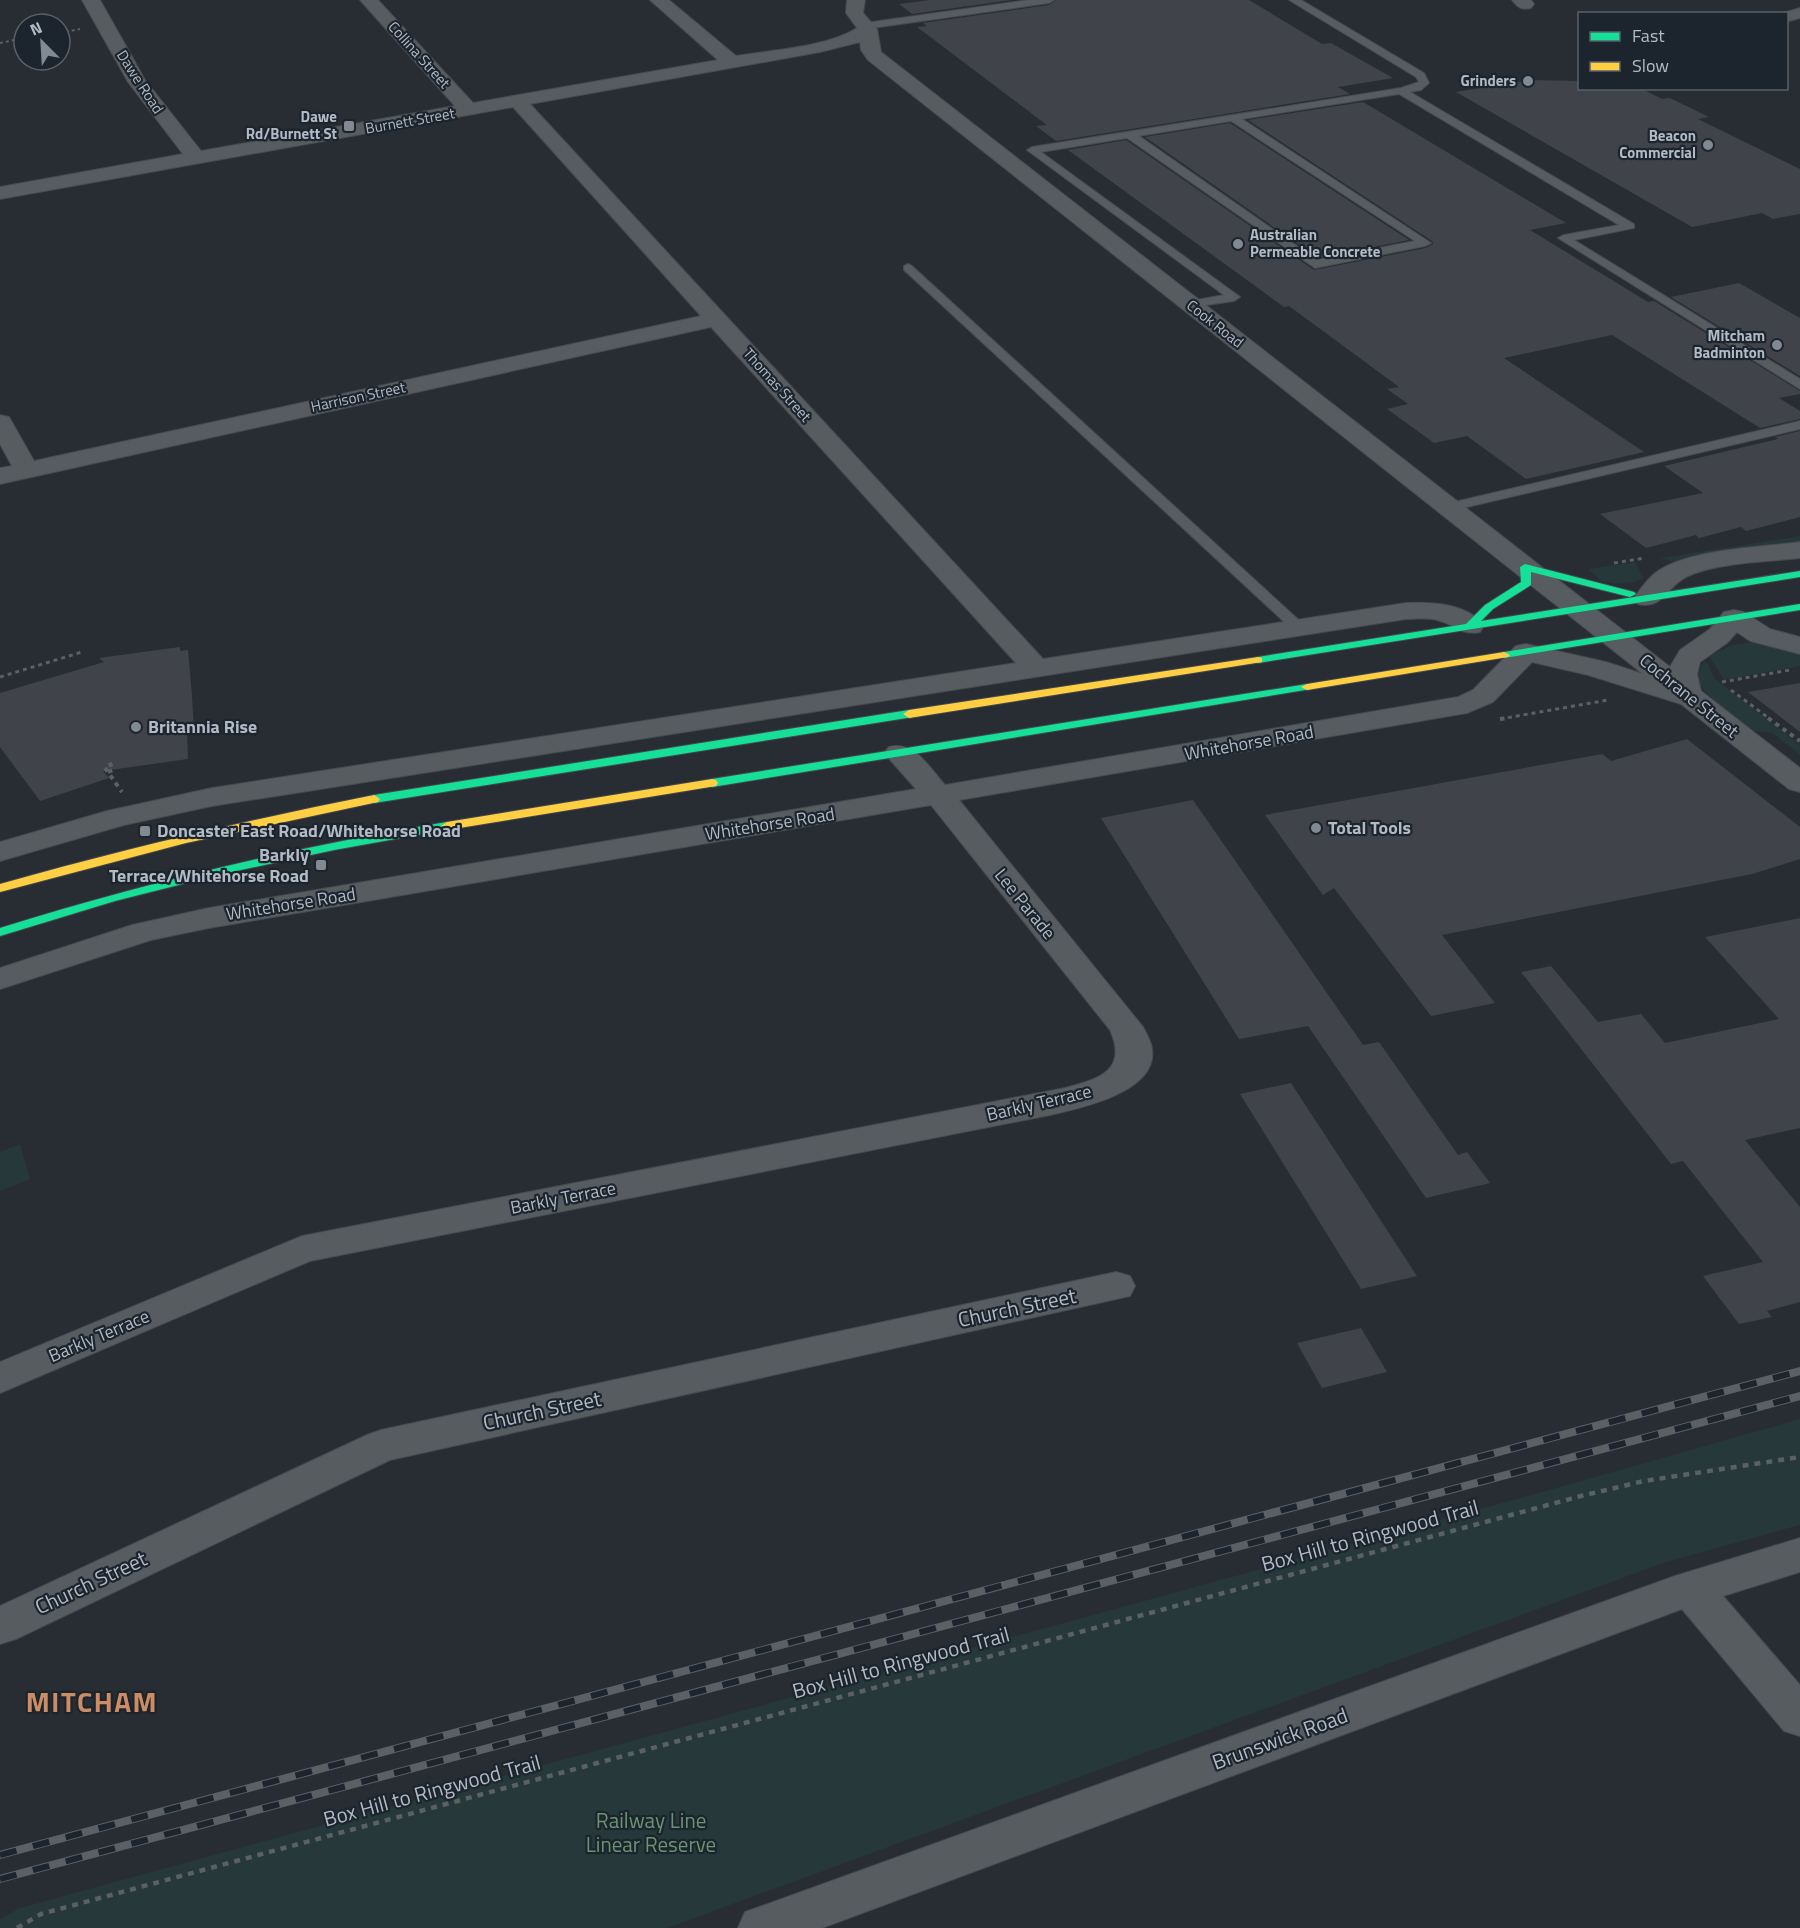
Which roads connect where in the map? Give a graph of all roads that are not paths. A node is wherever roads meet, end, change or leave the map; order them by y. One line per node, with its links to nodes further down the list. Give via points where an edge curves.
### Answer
1 (91, 0): 16 (street, Dawe Road, via 136,82)
2 (369, 0): 11 (street, Collina Street)
3 (659, 0): 8 (street)
4 (856, 0): 7 (street, via 855,15)
5 (1049, 0): 7 (lane)
6 (1294, 0): 9 (lane, via 1420,75 1424,82 1417,88)
7 (868, 35): 8 (street, Burnett Street); 15 (street, Cook Road, via 874,56)
8 (733, 63): 10 (street, Burnett Street)
9 (1401, 91): 12 (lane); 21 (lane, via 1630,226 1564,238)
10 (518, 102): 11 (street, Burnett Street); 20 (street, Thomas Street)
11 (469, 110): 16 (street, Burnett Street)
12 (1233, 118): 13 (lane); 13 (lane, via 1425,243 1316,264)
13 (1130, 135): 14 (lane)
14 (1032, 150): 15 (lane); 19 (lane, via 1234,297)
15 (1000, 156): 19 (street, Cook Road)
16 (196, 158): 17 (street, Burnett Street)
17 (0, 193)
18 (908, 268): 35 (lane)
19 (1190, 305): 26 (street, Cook Road)
20 (716, 319): 24 (street, Harrison Street); 39 (street, Thomas Street)
21 (1800, 385)
22 (0, 422): 24 (street)
23 (1800, 425): 26 (lane)
24 (27, 470): 25 (street, Harrison Street)
25 (0, 476)
26 (1449, 507): 28 (street, Cook Road)
27 (1800, 549): 30 (street, via 1690,566 1672,573)
28 (1526, 567): 30 (highway); 32 (street, Cook Road); 34 (highway, via 1527,583 1489,607)
29 (1800, 574): 30 (highway)
30 (1648, 598): 32 (highway)
31 (1800, 607): 33 (highway)
32 (1578, 608): 34 (highway); 36 (street, Cochrane Street)
33 (1734, 618): 36 (highway); 37 (street, via 1760,635); 40 (street, via 1716,639 1691,653 1683,663)
34 (1470, 626): 35 (street, via 1452,614 1406,610); 45 (highway, via 283,816 152,845)
35 (1298, 627): 39 (street)
36 (1615, 637): 38 (highway); 40 (street, Cochrane Street)
37 (1800, 646)
38 (1526, 652): 40 (street, via 1596,668); 41 (highway); 43 (street, Whitehorse Road, via 1483,696 1467,705)
39 (1036, 668): 44 (street, via 212,797 118,817)
40 (1688, 697): 42 (street, Cochrane Street)
41 (899, 753): 43 (street, Lee Parade); 46 (highway, via 269,857 99,900)
42 (1800, 783)
43 (939, 796): 47 (street, Whitehorse Road, via 209,918 143,932); 48 (street, Lee Parade, via 1126,1027 1136,1046)
44 (0, 852)
45 (0, 888)
46 (0, 932)
47 (0, 980)
48 (1135, 1061): 50 (street, Barkly Terrace, via 1117,1081 1086,1096 302,1249)
49 (1116, 1286): 53 (street, Church Street, via 381,1446)
50 (0, 1378)
51 (1800, 1556): 52 (street, Brunswick Road)
52 (1690, 1588): 54 (street); 55 (street, Brunswick Road)
53 (0, 1626)
54 (1800, 1717)
55 (762, 1928)

